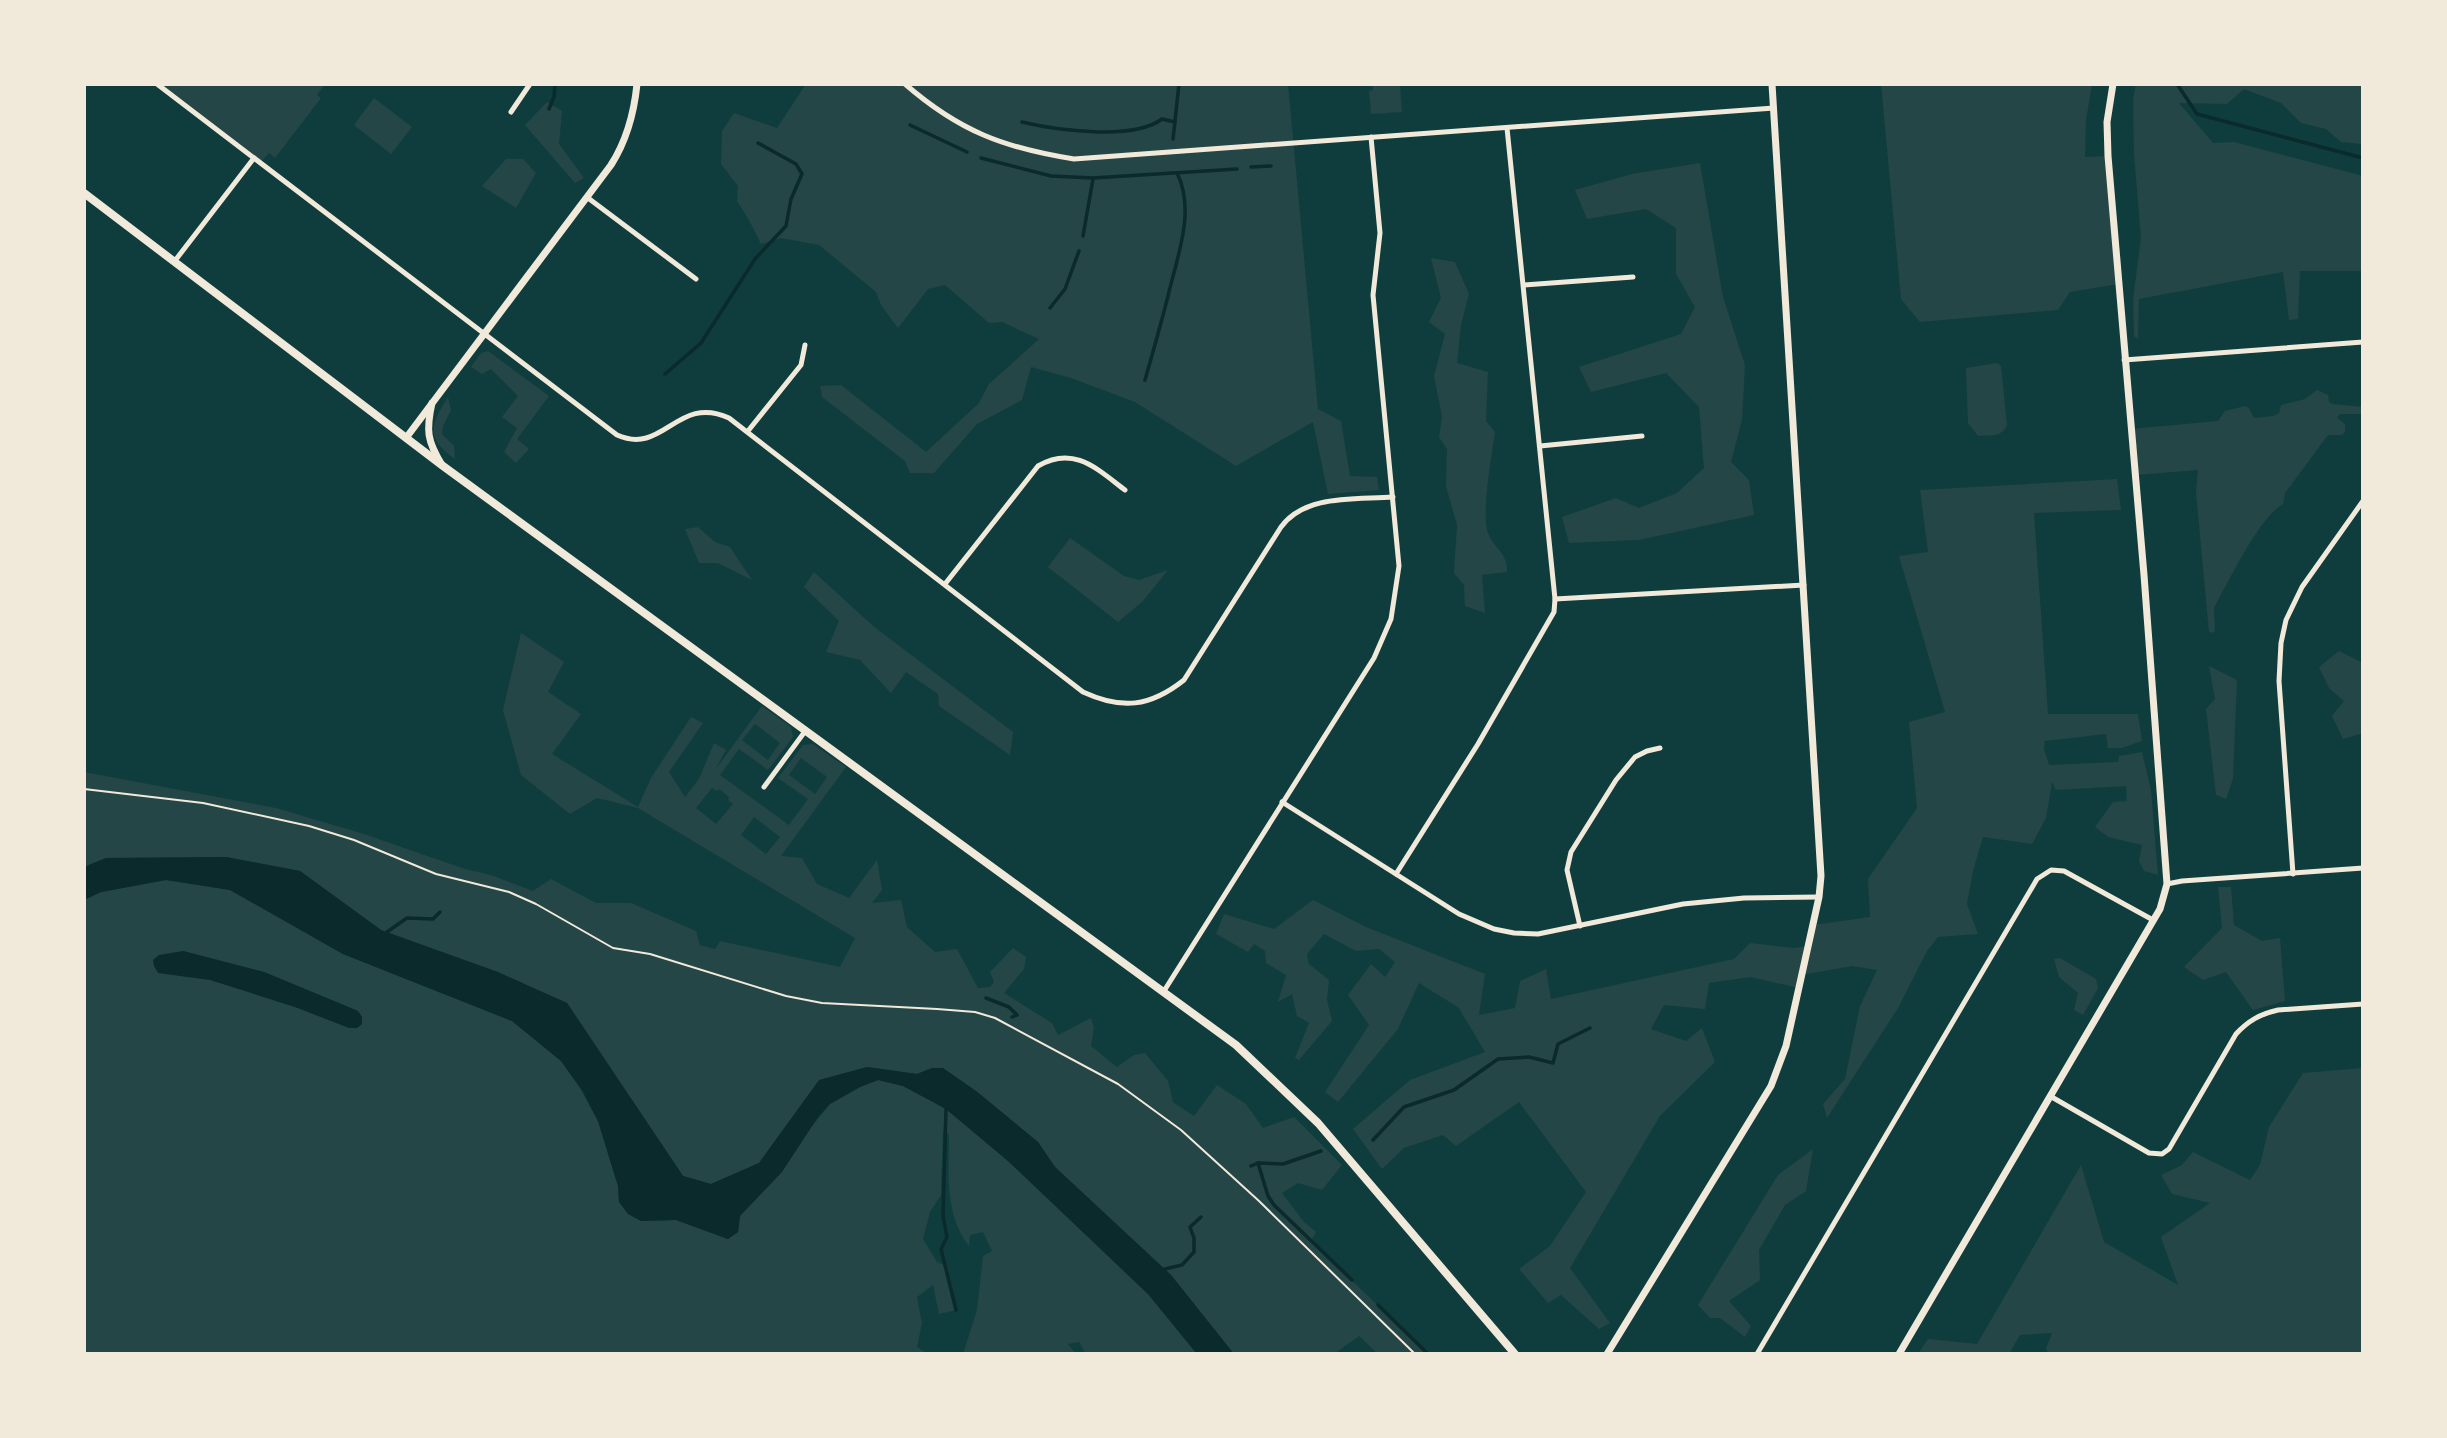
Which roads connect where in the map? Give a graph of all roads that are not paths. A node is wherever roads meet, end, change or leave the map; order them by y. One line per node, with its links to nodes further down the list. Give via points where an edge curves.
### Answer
1 (157, 84): 11 (street)
2 (530, 84): 8 (street)
3 (637, 84): 13 (street, via 622,148)
4 (905, 84): 10 (street, via 946,117 983,136 1074,159)
5 (1772, 84): 7 (street)
6 (2113, 84): 21 (street, via 2108,156)
7 (1774, 108): 9 (street); 32 (street)
8 (511, 112)
9 (1507, 128): 10 (street); 17 (street)
10 (1371, 137): 29 (street, via 1380,233 1373,295)
11 (254, 158): 14 (street); 18 (street)
12 (84, 193): 14 (main road)
13 (588, 198): 16 (street); 18 (street)
14 (174, 262): 25 (main road)
15 (1633, 277): 17 (street)
16 (695, 279)
17 (1524, 285): 26 (street)
18 (484, 332): 22 (street); 23 (street, via 626,439 645,440 699,412 720,414)
19 (2363, 342): 21 (street)
20 (805, 345): 23 (street, via 801,365)
21 (2124, 360): 41 (street)
22 (432, 399): 25 (street); 27 (street, via 428,434)
23 (748, 431): 31 (street)
24 (1642, 436): 26 (street)
25 (405, 438): 27 (main road)
26 (1540, 446): 33 (street)
27 (443, 466): 34 (main road)
28 (1125, 490): 31 (street, via 1080,460 1050,459 1038,466)
29 (1393, 497): 31 (street, via 1316,503 1287,518 1184,680 1152,700 1133,704 1115,704 1083,692); 37 (street, via 1399,566 1391,619 1374,658)
30 (2363, 501): 40 (street, via 2302,587 2281,643 2279,681)
31 (944, 584)
32 (1804, 585): 33 (street); 42 (street)
33 (1555, 599): 39 (street, via 1554,612 1478,744)
34 (806, 730): 36 (street); 45 (main road)
35 (1660, 748): 44 (street, via 1635,757 1571,852 1567,870)
36 (764, 787)
37 (1282, 802): 39 (street); 45 (street)
38 (2363, 868): 40 (street)
39 (1396, 874): 44 (street, via 1459,914 1494,929 1538,934)
40 (2293, 874): 41 (street)
41 (2167, 884): 43 (street)
42 (1819, 897): 44 (street, via 1683,904); 49 (street, via 1786,1046 1771,1086)
43 (2153, 920): 47 (street); 50 (street, via 2064,871 2051,870 2037,879)
44 (1580, 926)
45 (1164, 991): 48 (main road, via 1236,1045 1318,1123)
46 (2363, 1004): 47 (street, via 2278,1010 2244,1025 2162,1154 2149,1153)
47 (2050, 1096): 51 (street)
48 (1516, 1354)
49 (1607, 1354)
50 (1757, 1354)
51 (1899, 1354)

